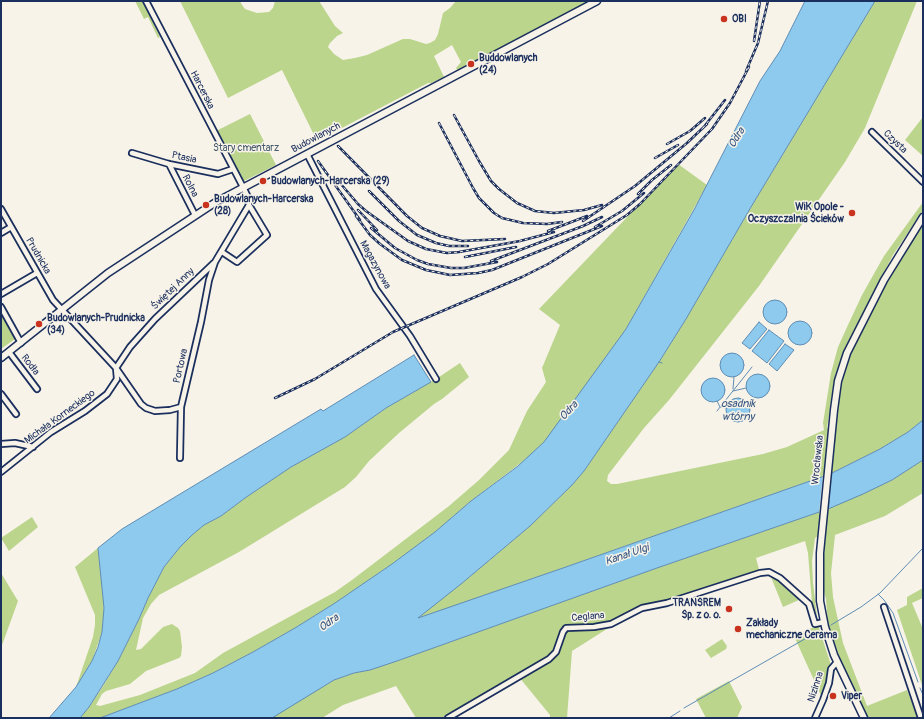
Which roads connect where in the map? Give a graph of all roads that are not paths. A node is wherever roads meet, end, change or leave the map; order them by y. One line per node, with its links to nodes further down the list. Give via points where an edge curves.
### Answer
1 (146, 1): 7 (street, Harcerska)
2 (597, 1): 5 (main road, Budowlanych)
3 (872, 132): 8 (street, Czysta)
4 (132, 153): 6 (street, Ptasia)
5 (308, 154): 9 (main road, Budowlanych); 28 (street, Magazynowa, via 376,288)
6 (169, 164): 7 (street, Ptasia, via 218,174); 12 (street, Rolna)
7 (233, 169): 9 (street, Harcerska)
8 (923, 182)
9 (243, 187): 10 (street, Harcerska); 12 (main road, Budowlanych)
10 (249, 206): 16 (street, Świętej Anny); 16 (street, Harcerska, via 267,235 237,262)
11 (1, 210): 14 (street, Prudnicka)
12 (195, 215): 23 (main road, Budowlanych, via 115,268)
13 (923, 217): 38 (main road, Wrocławska, via 884,280 847,353 838,380 821,534 819,588)
14 (11, 227): 15 (street); 18 (street, Prudnicka)
15 (1, 233)
16 (222, 252): 17 (street, Świętej Anny)
17 (215, 262): 19 (street, Świętej Anny); 20 (street, Świętej Anny)
18 (37, 273): 21 (street); 23 (street, Prudnicka)
19 (200, 275): 20 (street); 27 (street, Świętej Anny, via 154,319)
20 (209, 280): 31 (street, Portowa)
21 (1, 294)
22 (1, 307): 24 (street)
23 (61, 310): 24 (main road, Budowlanych); 27 (street, Prudnicka)
24 (21, 343): 25 (main road, Budowlanych)
25 (9, 352): 26 (main road, Budowlanych); 29 (street, Rodła)
26 (1, 358)
27 (116, 368): 31 (street, Prudnicka, via 146,408 155,411); 34 (street, Michała Korneckiego, via 117,379 107,394 51,432)
28 (436, 379)
29 (37, 389)
30 (1, 394): 32 (street)
31 (181, 407): 35 (street, Portowa)
32 (16, 414)
33 (1, 444): 34 (street, via 15,443)
34 (34, 447): 36 (street, Michała Korneckiego)
35 (180, 458)
36 (1, 472)
37 (884, 607): 43 (street)
38 (824, 622): 39 (main road, Wrocławska); 40 (street, Ceglana, via 815,624 809,604 780,578 769,572 760,573 667,603 642,608 611,624 566,628 556,652 549,659)
39 (837, 662): 41 (street, Nizinna, via 831,669 829,683); 42 (main road, Wrocławska)
40 (448, 718)
41 (815, 718)
42 (864, 718)
43 (921, 718)

